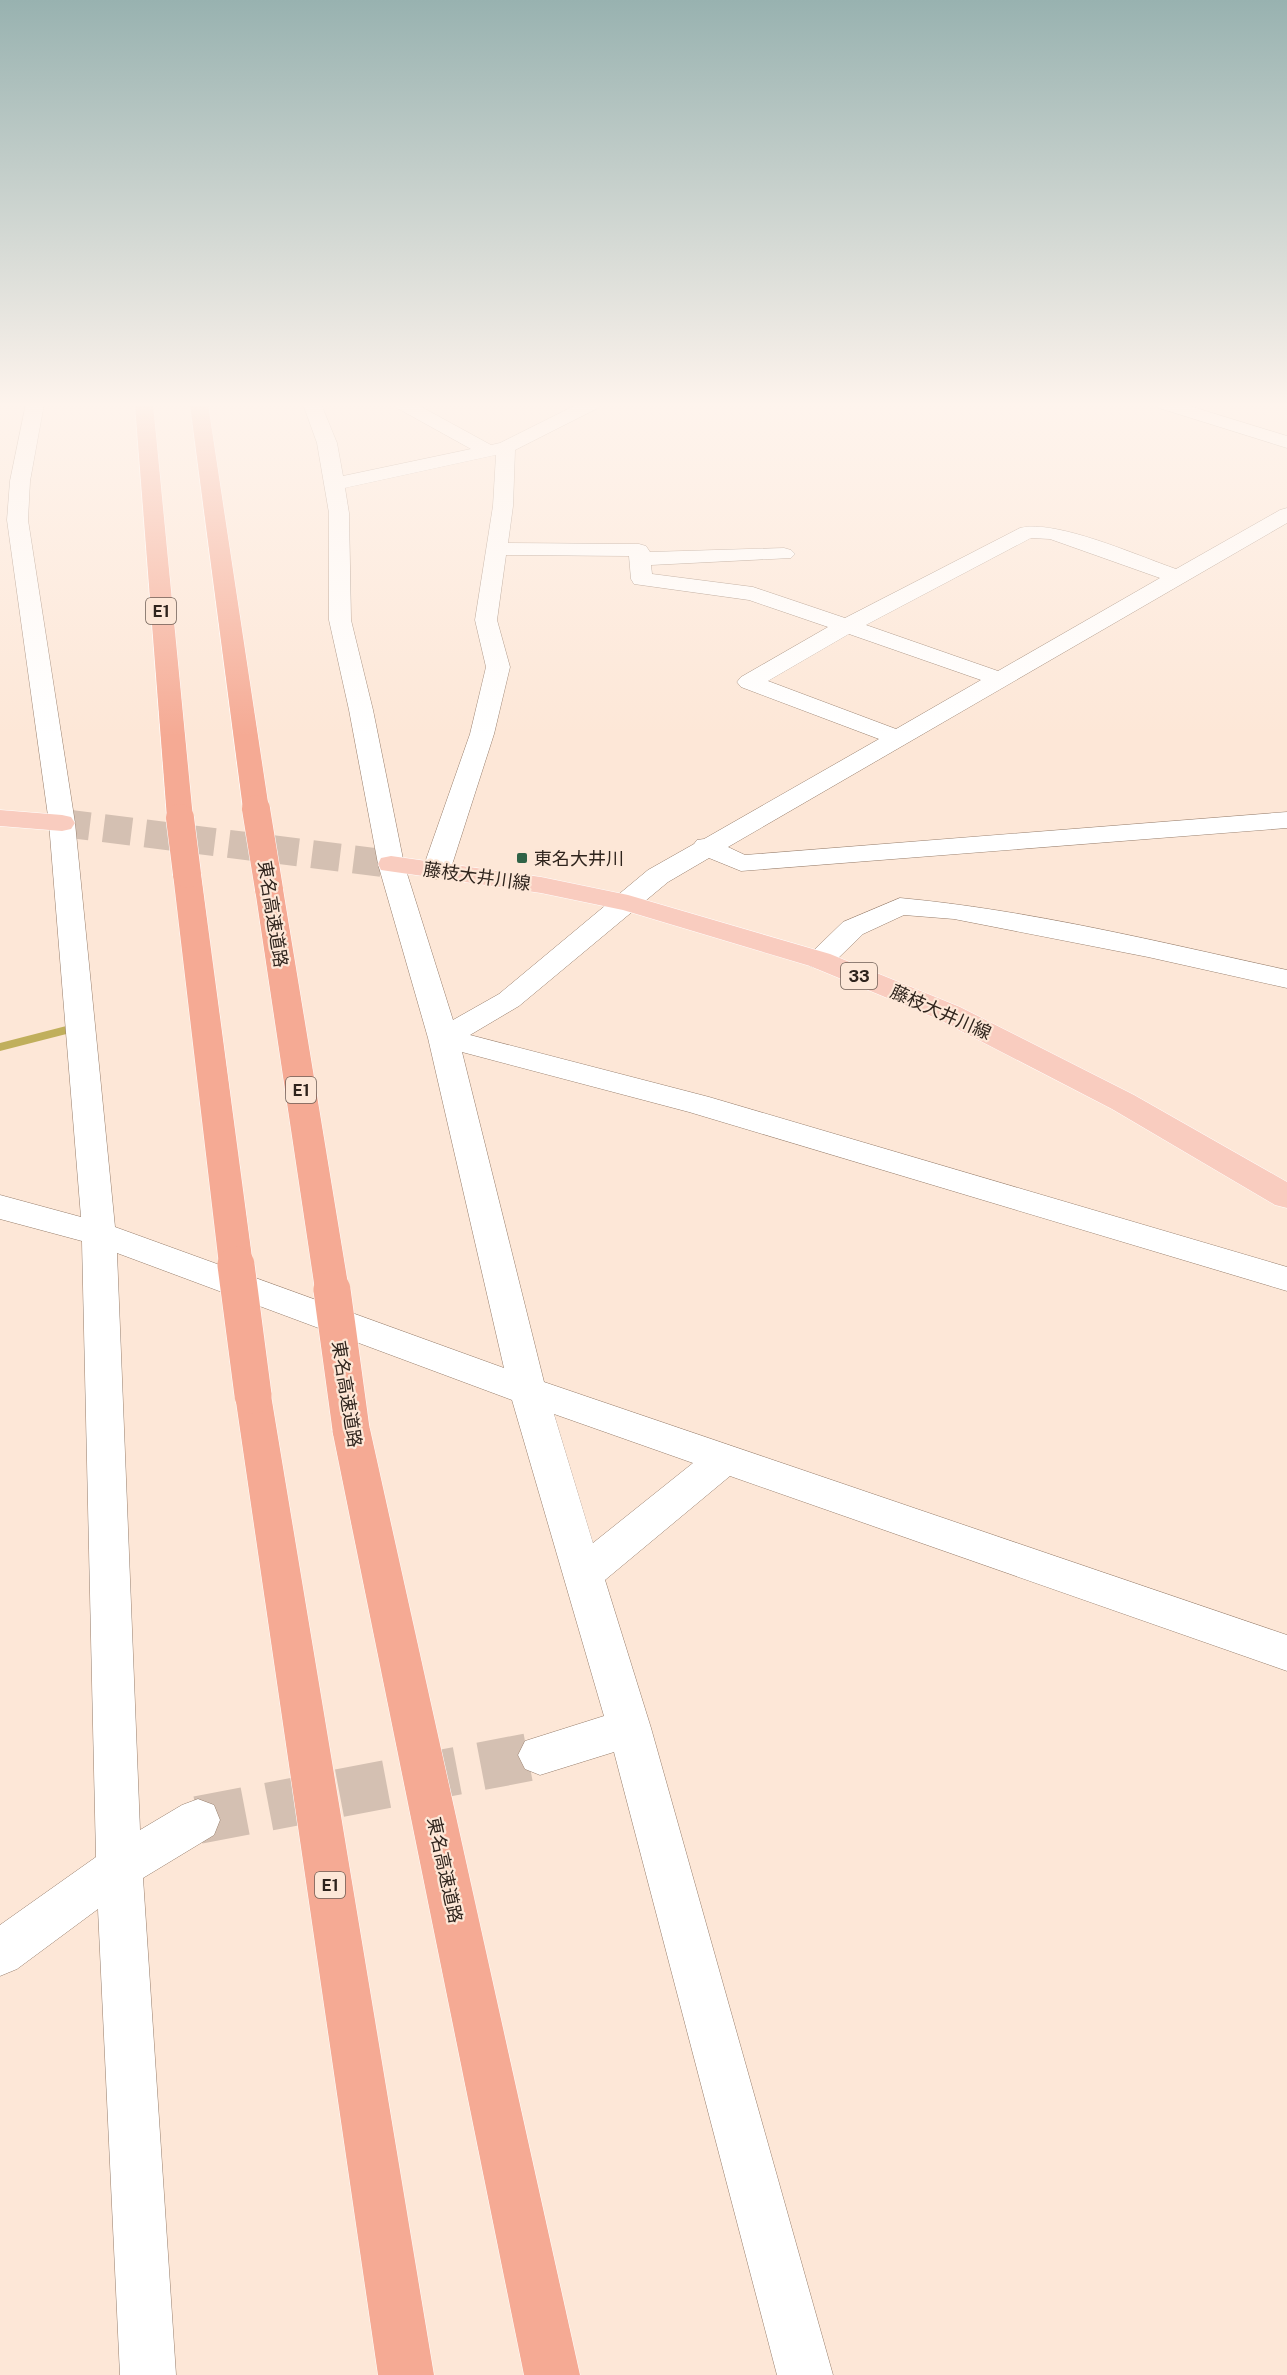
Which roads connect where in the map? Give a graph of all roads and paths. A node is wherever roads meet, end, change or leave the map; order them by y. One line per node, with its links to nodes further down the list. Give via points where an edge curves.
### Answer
1 (16, 515): 16 (street)
2 (154, 515): 38 (highway, E1, bridge, via 180,818 236,1265)
3 (215, 515): 39 (highway, 東名高速道路 / E1, bridge, via 351,1429)
4 (339, 515): 18 (street, via 340,620)
5 (502, 515): 7 (street)
6 (1286, 515): 10 (street)
7 (496, 549): 9 (street, via 639,550); 19 (street, via 486,620 498,668 482,734)
8 (784, 554): 9 (street)
9 (640, 559): 11 (street, via 642,579 753,594)
10 (1177, 577): 11 (street, via 1053,533 1027,532); 12 (street)
11 (848, 626): 12 (street); 13 (street, via 749,682)
12 (1000, 679): 13 (street)
13 (899, 738): 17 (street)
14 (0, 818): 16 (main road)
15 (1287, 820): 17 (street, via 741,863)
16 (62, 823): 26 (street)
17 (706, 846): 20 (street, via 658,876)
18 (391, 864): 19 (main road, 藤枝大井川線 / 33); 23 (street)
19 (435, 871): 20 (main road, 藤枝大井川線 / 33, via 541,885)
20 (628, 903): 21 (main road, 藤枝大井川線 / 33); 23 (street, via 509,1000)
21 (820, 960): 22 (street, via 853,928 900,906 1148,948); 24 (main road, 藤枝大井川線 / 33, via 949,1012 1123,1102)
22 (1287, 980)
23 (443, 1038): 27 (street, via 698,1104); 28 (street)
24 (1287, 1197)
25 (0, 1207): 26 (street)
26 (99, 1234): 28 (street); 35 (street)
27 (1287, 1279)
28 (528, 1391): 29 (street); 30 (street)
29 (725, 1459): 30 (street); 31 (street)
30 (583, 1574): 32 (street)
31 (1287, 1653)
32 (629, 1728): 33 (street); 40 (street)
33 (540, 1755)
34 (198, 1821): 35 (street)
35 (119, 1867): 36 (street); 37 (street)
36 (0, 1953)
37 (148, 2375)
38 (406, 2375)
39 (552, 2375)
40 (805, 2375)

